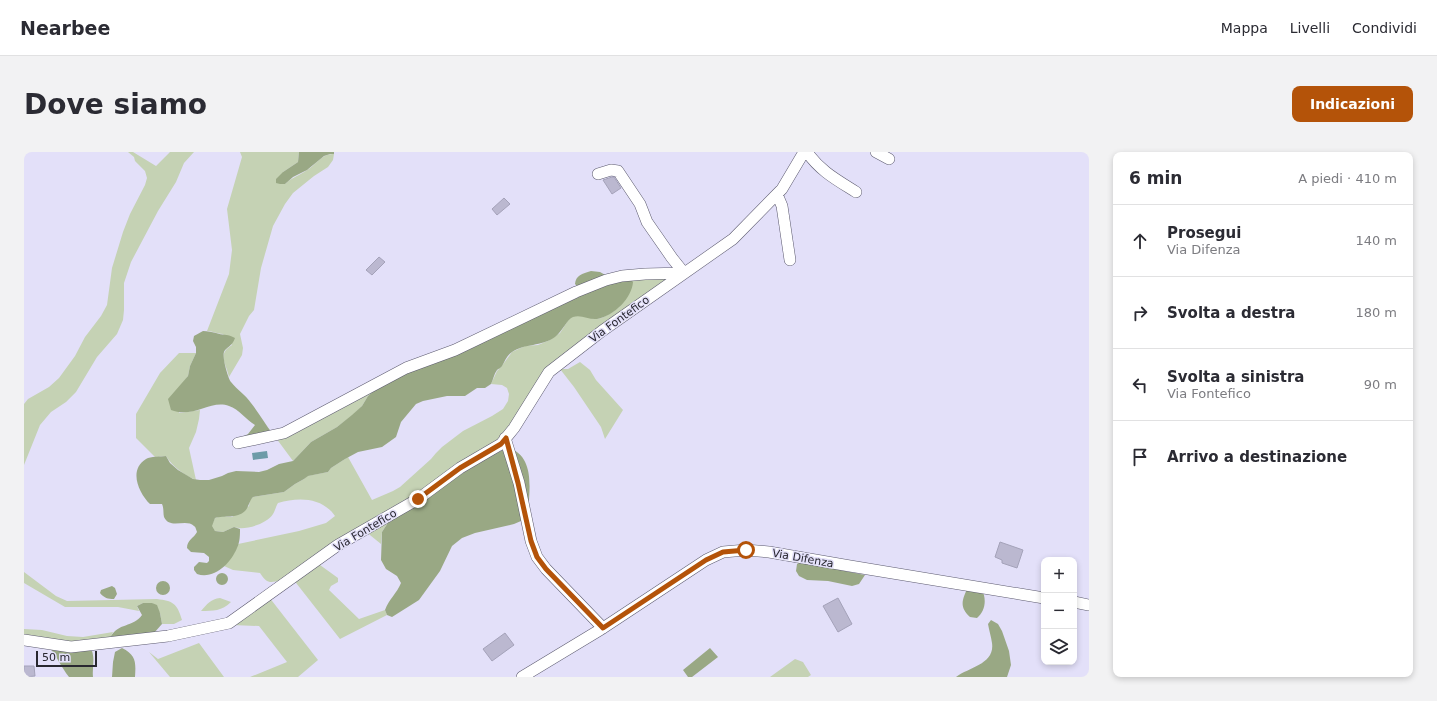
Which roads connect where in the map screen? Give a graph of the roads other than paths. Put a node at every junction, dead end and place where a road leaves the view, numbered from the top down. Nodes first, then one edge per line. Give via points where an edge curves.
1 (804, 152) edge
2 (807, 152) edge
3 (876, 152) edge
4 (889, 160) dead end
5 (598, 174) dead end
6 (856, 192) dead end
7 (777, 194) junction
8 (790, 260) dead end
9 (684, 273) junction
10 (506, 438) junction
11 (238, 442) dead end
12 (1041, 598) edge
13 (1077, 603) edge
14 (1089, 605) edge
15 (603, 628) junction
16 (24, 640) edge
17 (522, 677) edge

1 - 7 street, Via Fontefico
2 - 6 street via 825,173
3 - 4 street
5 - 9 street via 611,170 618,171 640,204 647,222
7 - 8 street via 782,206
7 - 9 street, Via Fontefico via 733,239
9 - 10 street, Via Fontefico via 549,372
9 - 11 street via 652,273 606,280 455,350 406,368 284,433
10 - 15 street via 537,557
10 - 16 street, Via Fontefico via 501,444 460,468 418,499 338,545 229,623 168,636 71,646
12 - 15 street, Via Difenza via 746,550 723,552 706,560
13 - 14 street
15 - 17 street, Via Difenza

